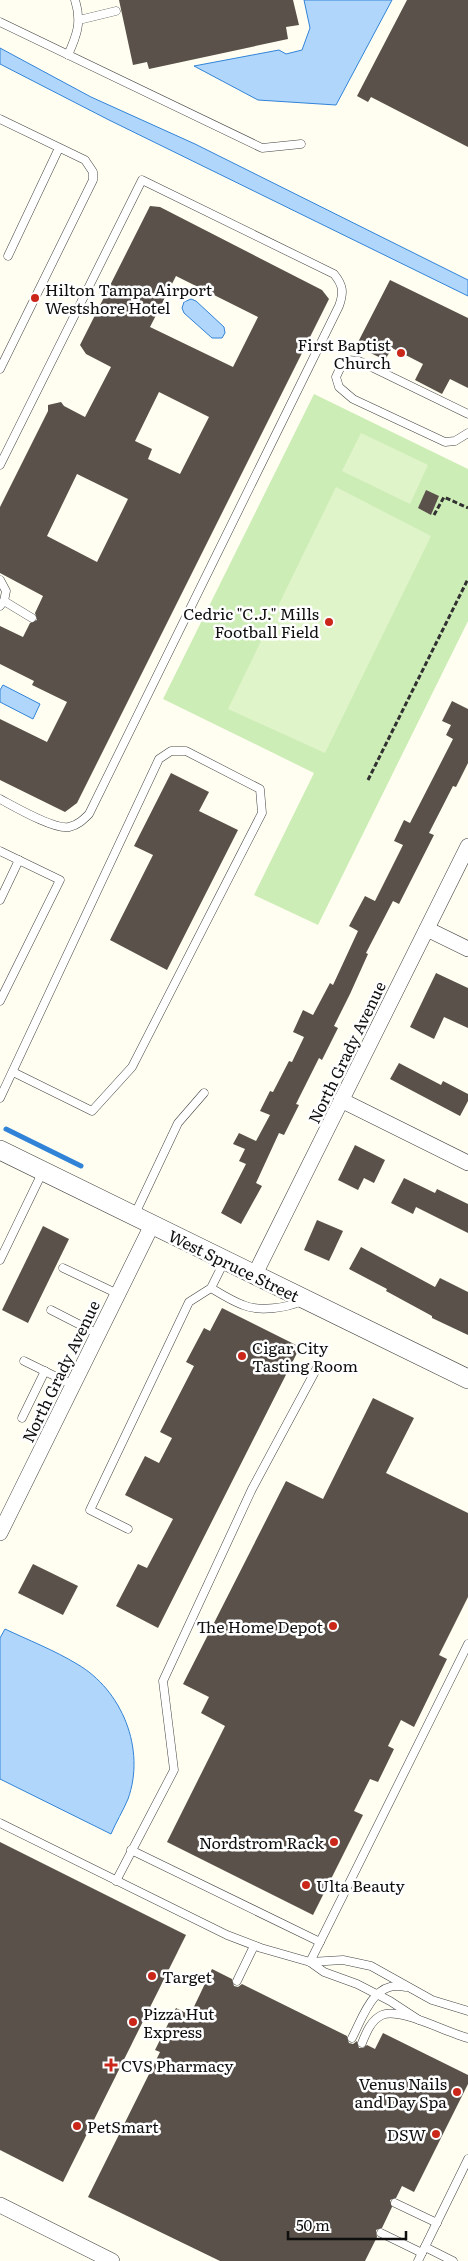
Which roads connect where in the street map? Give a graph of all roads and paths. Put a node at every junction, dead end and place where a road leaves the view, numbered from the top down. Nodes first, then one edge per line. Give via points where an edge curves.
1 (75, 0) edge
2 (116, 11) dead end
3 (79, 20) junction
4 (0, 22) edge
5 (68, 55) junction
6 (0, 119) edge
7 (301, 144) dead end
8 (58, 148) junction
9 (8, 256) dead end
10 (0, 369) edge
11 (468, 414) edge
12 (468, 434) edge
13 (0, 465) edge
14 (468, 508) edge
15 (434, 515) dead end
16 (468, 579) edge
17 (0, 580) edge
18 (2, 603) edge
19 (32, 618) dead end
20 (368, 780) dead end
21 (0, 799) edge
22 (468, 846) edge
23 (0, 851) edge
24 (19, 860) junction
25 (0, 900) edge
26 (427, 929) junction
27 (468, 949) edge
28 (0, 1001) edge
29 (14, 1072) junction
30 (204, 1093) dead end
31 (0, 1098) edge
32 (341, 1100) junction
33 (0, 1150) edge
34 (468, 1163) edge
35 (43, 1171) junction
36 (134, 1216) junction
37 (152, 1224) junction
38 (0, 1260) edge
39 (225, 1260) junction
40 (63, 1268) dead end
41 (255, 1274) junction
42 (211, 1288) junction
43 (118, 1294) junction
44 (306, 1300) junction
45 (51, 1310) dead end
46 (98, 1334) junction
47 (24, 1361) dead end
48 (318, 1366) dead end
49 (44, 1371) junction
50 (468, 1379) edge
51 (73, 1385) junction
52 (22, 1418) dead end
53 (128, 1529) dead end
54 (0, 1533) edge
55 (468, 1644) edge
56 (0, 1823) edge
57 (132, 1850) junction
58 (116, 1881) junction
59 (320, 1942) junction
60 (254, 1946) junction
61 (310, 1962) junction
62 (237, 1981) dead end
63 (409, 1988) junction
64 (376, 1994) junction
65 (468, 2011) edge
66 (419, 2020) junction
67 (352, 2038) dead end
68 (468, 2038) edge
69 (362, 2043) dead end
70 (468, 2159) edge
71 (395, 2203) dead end
72 (0, 2205) edge
73 (437, 2223) junction
74 (381, 2232) dead end
75 (423, 2250) junction
76 (112, 2261) edge
77 (418, 2261) edge
78 (453, 2261) edge

1 - 3 lane
2 - 3 lane
3 - 5 lane via 78,33
4 - 5 lane
5 - 7 lane via 262,148
6 - 8 lane
8 - 9 lane
8 - 10 lane via 85,160 93,172 93,180
11 - 12 lane via 359,362 348,360 342,364 336,378 339,387 353,399 445,442
13 - 21 lane via 142,180 334,274 342,283 340,306 89,814 68,828 52,824
14 - 15 path via 444,496
16 - 20 path
17 - 18 lane via 6,591
18 - 19 lane
22 - 26 street, North Grady Avenue
23 - 24 lane
24 - 25 lane
24 - 28 lane via 60,880
26 - 27 street
26 - 32 street, North Grady Avenue
29 - 29 lane via 159,759 171,750 186,751 260,789 262,813 132,1067 92,1111
29 - 31 lane
30 - 36 lane via 178,1123
32 - 34 street
32 - 41 street, North Grady Avenue
33 - 35 street, West Spruce Street
35 - 36 street, West Spruce Street
35 - 38 lane
36 - 37 street, West Spruce Street
37 - 39 street, West Spruce Street
37 - 43 street, North Grady Avenue
39 - 41 street, West Spruce Street
39 - 42 lane
40 - 43 lane
41 - 44 street, West Spruce Street
42 - 44 lane via 244,1306 256,1308 293,1305
42 - 53 lane via 188,1302 90,1510
43 - 46 street, North Grady Avenue
44 - 50 street, West Spruce Street
45 - 46 lane
46 - 51 street, North Grady Avenue
47 - 49 lane
48 - 57 lane via 252,1489 163,1681 174,1770
49 - 51 lane
49 - 52 lane
51 - 54 street, North Grady Avenue
55 - 59 lane
56 - 58 lane
57 - 58 lane
57 - 59 lane
58 - 60 lane
59 - 61 lane
60 - 61 lane
60 - 62 lane
61 - 63 lane via 343,1960 371,1966
61 - 64 lane via 324,1972
63 - 64 lane via 392,1986
63 - 65 lane via 432,2000
64 - 66 lane
64 - 67 lane
66 - 68 lane
66 - 69 lane via 395,2014 382,2015 370,2027
70 - 73 lane
71 - 73 lane
72 - 76 street
73 - 75 lane
74 - 75 lane
75 - 77 lane
75 - 78 lane

